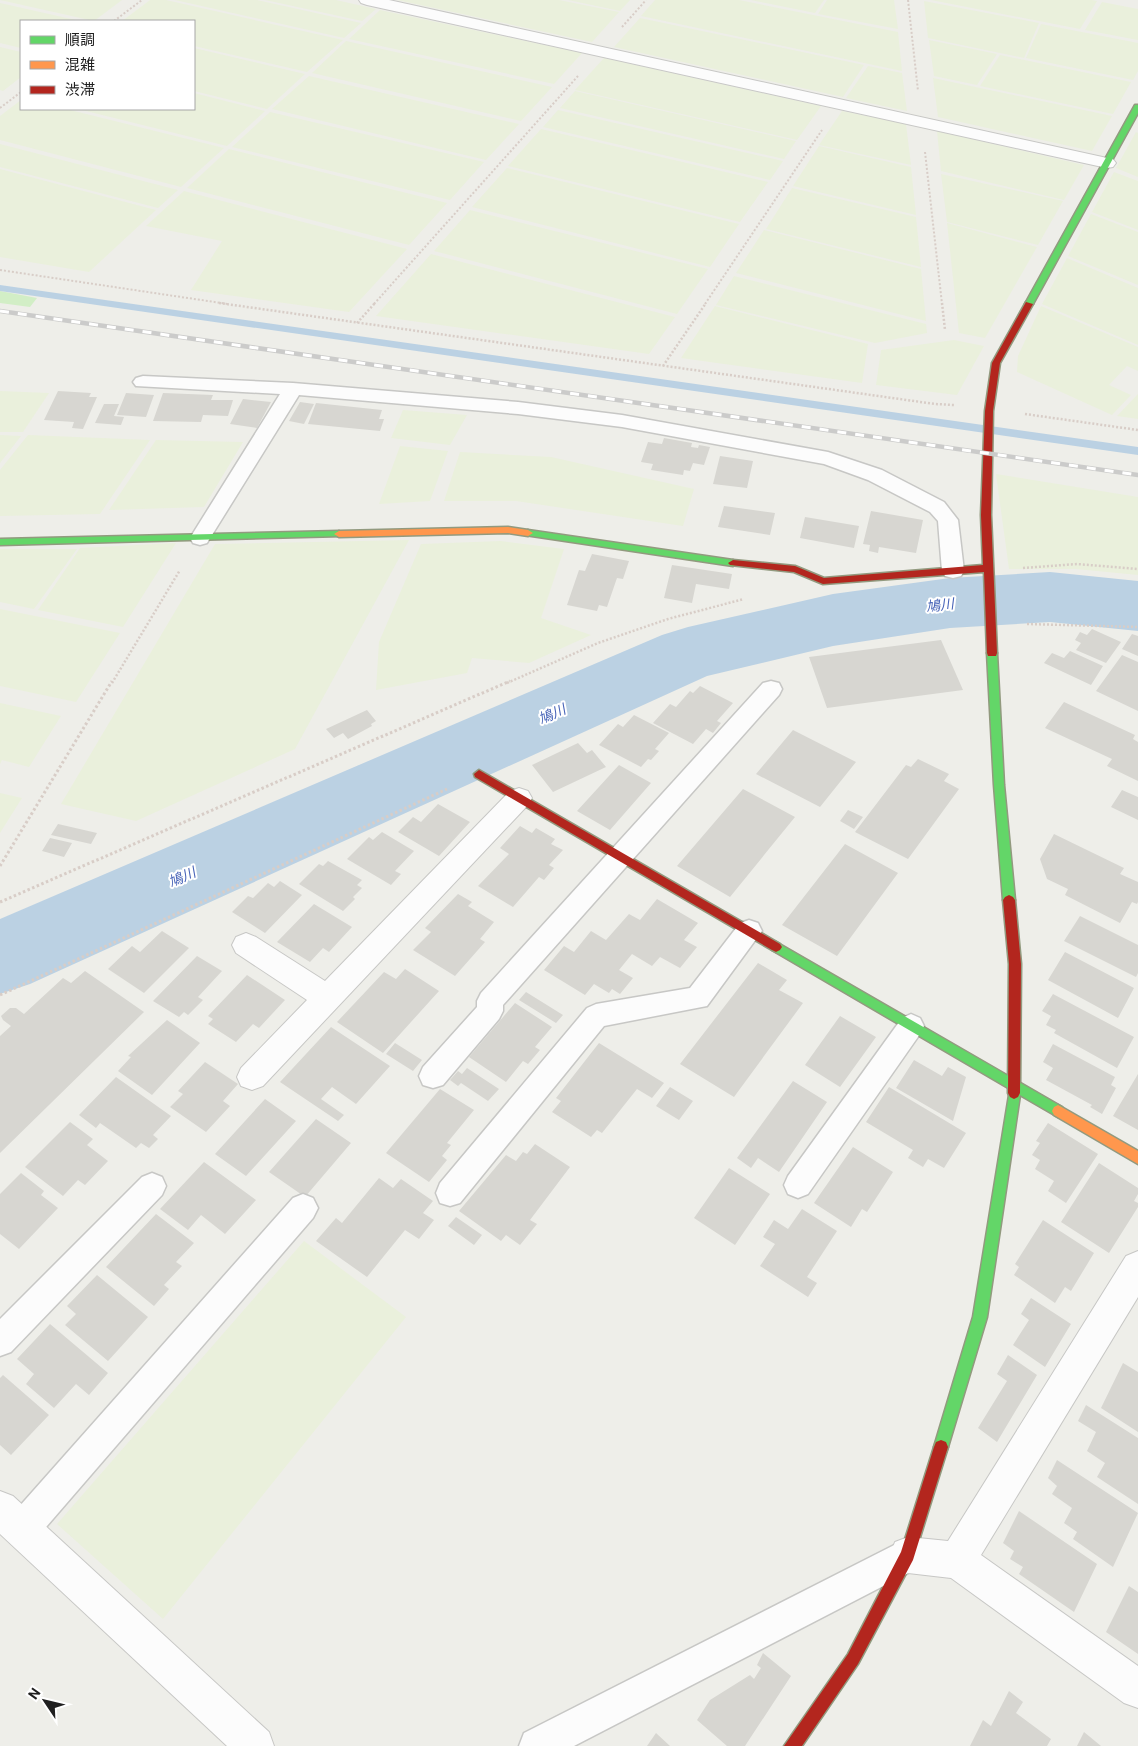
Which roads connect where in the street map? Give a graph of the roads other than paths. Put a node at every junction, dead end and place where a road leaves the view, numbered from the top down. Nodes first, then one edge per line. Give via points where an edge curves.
1 (367, 0) edge
2 (1138, 106) edge
3 (1107, 163) junction
4 (143, 382) dead end
5 (293, 389) junction
6 (200, 538) junction
7 (0, 542) edge
8 (953, 571) junction
9 (987, 571) junction
10 (771, 689) dead end
11 (479, 774) road end
12 (519, 798) junction
13 (620, 857) junction
14 (749, 931) junction
15 (246, 945) dead end
16 (327, 998) junction
17 (911, 1026) junction
18 (433, 1076) dead end
19 (252, 1077) dead end
20 (1015, 1086) junction
21 (1138, 1158) edge
22 (798, 1185) dead end
23 (152, 1186) dead end
24 (450, 1193) dead end
25 (303, 1208) dead end
26 (1138, 1266) edge
27 (0, 1341) edge
28 (11, 1519) edge
29 (908, 1555) junction
30 (957, 1560) junction
31 (1138, 1689) edge
32 (255, 1746) edge
33 (537, 1746) edge
34 (792, 1746) edge

1 - 3 street
2 - 3 street
3 - 9 street via 996,363 989,410
4 - 5 lane
5 - 6 lane
5 - 8 lane via 537,410 622,421 828,458 875,475 938,507 948,520
6 - 7 street
6 - 8 street via 508,530 795,569 824,581
8 - 9 street
9 - 20 street via 999,785 1014,964
10 - 13 lane
11 - 12 street
12 - 13 street
12 - 16 street
13 - 14 street
13 - 18 lane via 490,1001 490,1011
14 - 17 street
14 - 24 lane via 698,998 596,1016
15 - 16 street
16 - 19 street
17 - 20 street
17 - 22 lane
20 - 21 street
20 - 29 street via 980,1317
23 - 27 lane
25 - 28 lane
26 - 30 street
28 - 32 street
29 - 30 street
29 - 33 lane
29 - 34 street via 853,1658
30 - 31 street

